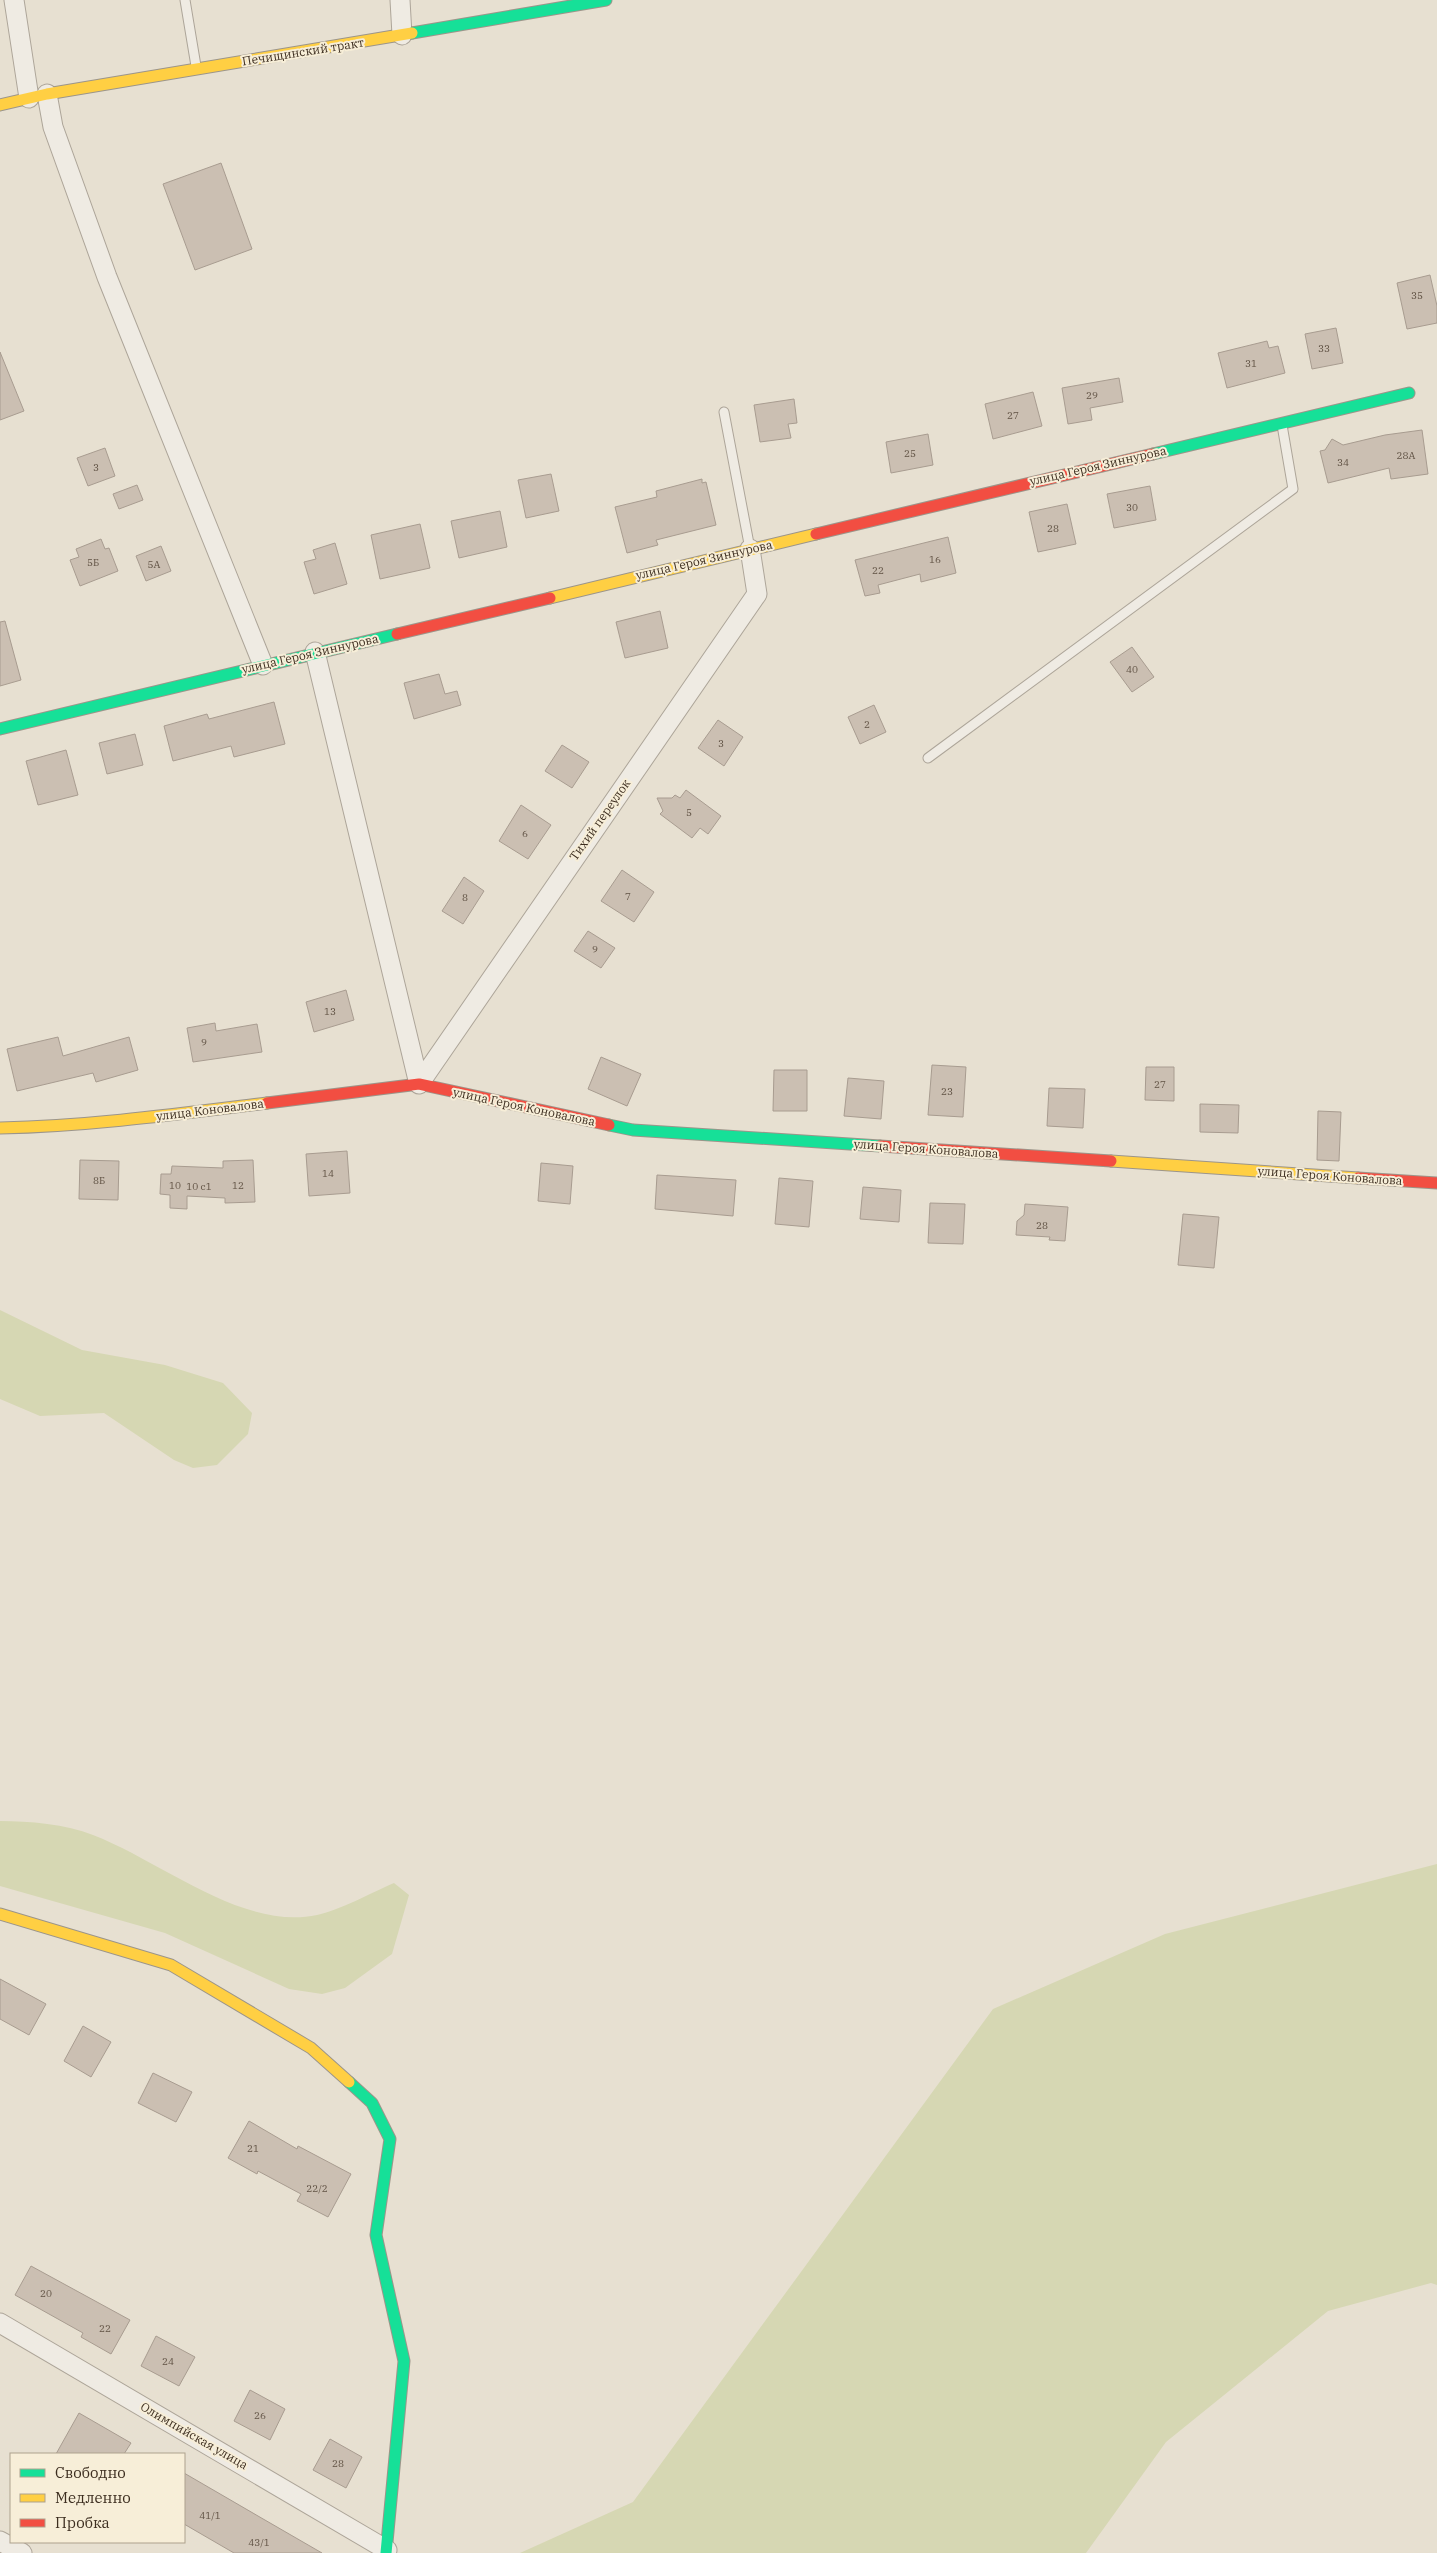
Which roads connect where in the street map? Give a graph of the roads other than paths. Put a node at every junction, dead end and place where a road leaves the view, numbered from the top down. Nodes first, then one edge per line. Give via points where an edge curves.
1 (14, 0) edge
2 (185, 0) edge
3 (400, 0) edge
4 (606, 0) edge
5 (402, 35) junction
6 (196, 69) junction
7 (38, 96) junction
8 (0, 105) edge
9 (1409, 392) dead end
10 (724, 412) dead end
11 (1282, 423) junction
12 (750, 549) junction
13 (315, 652) junction
14 (263, 665) junction
15 (0, 729) edge
16 (928, 758) dead end
17 (419, 1084) junction
18 (0, 1128) edge
19 (1437, 1183) edge
20 (0, 1914) edge
21 (0, 2323) edge
22 (0, 2541) edge
23 (387, 2551) edge
24 (22, 2553) edge

1 - 7 street
2 - 6 lane
3 - 5 street
4 - 5 street, Печищинский тракт
5 - 6 street, Печищинский тракт
6 - 7 street, Печищинский тракт
7 - 8 street, Печищинский тракт
7 - 14 street via 53,127 107,277
9 - 11 street, улица Героя Зиннурова
10 - 12 lane
11 - 12 street, улица Героя Зиннурова
11 - 16 lane via 1293,489
12 - 13 street, улица Героя Зиннурова
12 - 17 street, Тихий переулок via 757,594
13 - 14 street, улица Героя Зиннурова
13 - 17 street
14 - 15 street, улица Героя Зиннурова
17 - 18 street, улица Коновалова via 129,1120
17 - 19 street, улица Героя Коновалова via 632,1130
20 - 23 street via 171,1965 311,2048 372,2103 390,2140 376,2235 404,2362
21 - 23 street, Олимпийская улица
22 - 24 street

